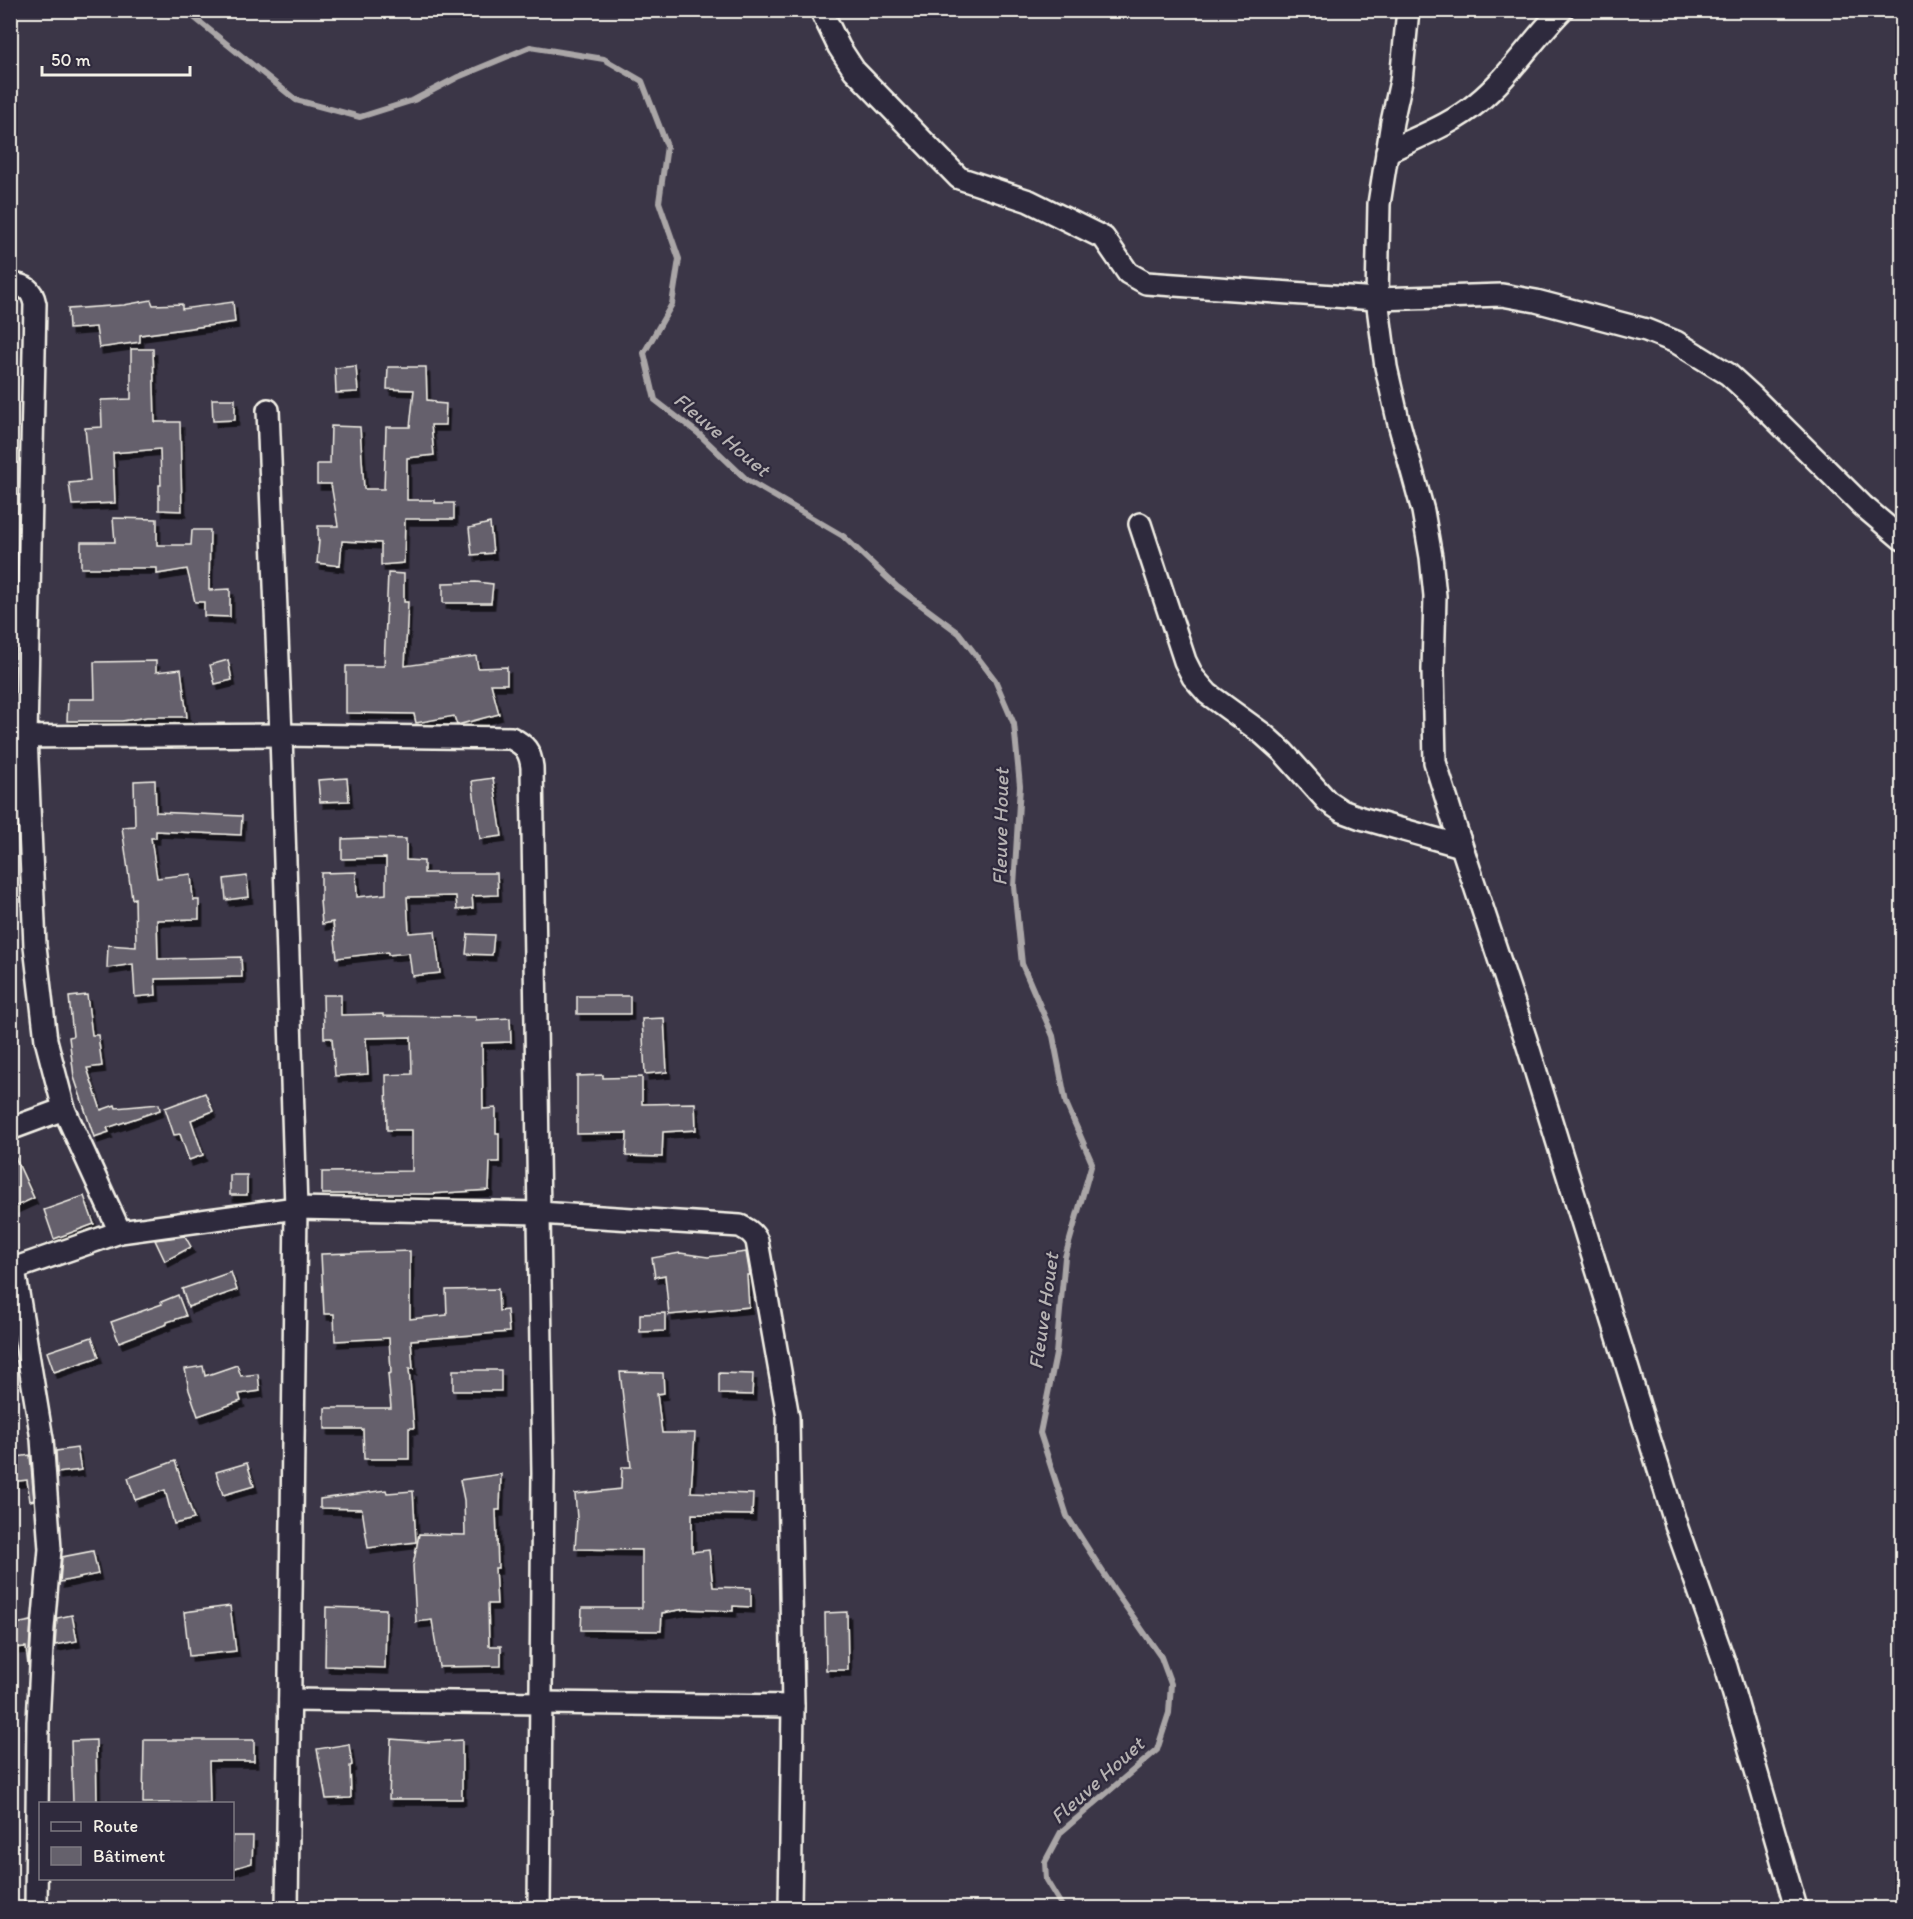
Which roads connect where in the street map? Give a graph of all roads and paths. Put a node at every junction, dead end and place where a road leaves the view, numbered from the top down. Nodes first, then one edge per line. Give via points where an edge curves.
1 (821, 10) edge
2 (1408, 10) edge
3 (1562, 10) edge
4 (1387, 152) junction
5 (10, 284) edge
6 (1377, 299) junction
7 (268, 410) dead end
8 (1140, 524) dead end
9 (1902, 539) edge
10 (281, 735) junction
11 (18, 737) edge
12 (1461, 846) junction
13 (64, 1109) junction
14 (10, 1129) edge
15 (296, 1208) junction
16 (539, 1213) junction
17 (120, 1232) junction
18 (12, 1269) edge
19 (290, 1700) junction
20 (541, 1702) junction
21 (793, 1706) junction
22 (36, 1908) edge
23 (287, 1908) edge
24 (539, 1908) edge
25 (790, 1908) edge
26 (1796, 1908) edge

1 - 6 street via 854,70 959,178 1029,201 1104,238 1128,273 1146,283
2 - 4 street via 1401,81
3 - 4 street via 1510,72 1476,104
4 - 6 street via 1379,204
5 - 11 street via 29,289 35,304
6 - 9 street via 1502,295 1635,327 1676,342 1728,374 1750,393 1863,506
6 - 12 street via 1386,366 1431,557 1435,596 1435,762
7 - 10 street
8 - 12 street via 1185,661 1208,694 1263,734 1327,801 1342,811
10 - 11 street
10 - 15 street
10 - 16 street via 511,738 523,744 530,754
11 - 13 street via 34,946 46,1040
12 - 26 street via 1526,1040 1677,1528 1726,1667
13 - 14 street
13 - 17 street
15 - 16 street
15 - 17 street
15 - 19 street
16 - 20 street
16 - 21 street via 740,1226 758,1241 788,1417
17 - 18 street
18 - 22 street via 42,1439 50,1549 38,1722
19 - 20 street
19 - 23 street
20 - 21 street
20 - 24 street
21 - 25 street

